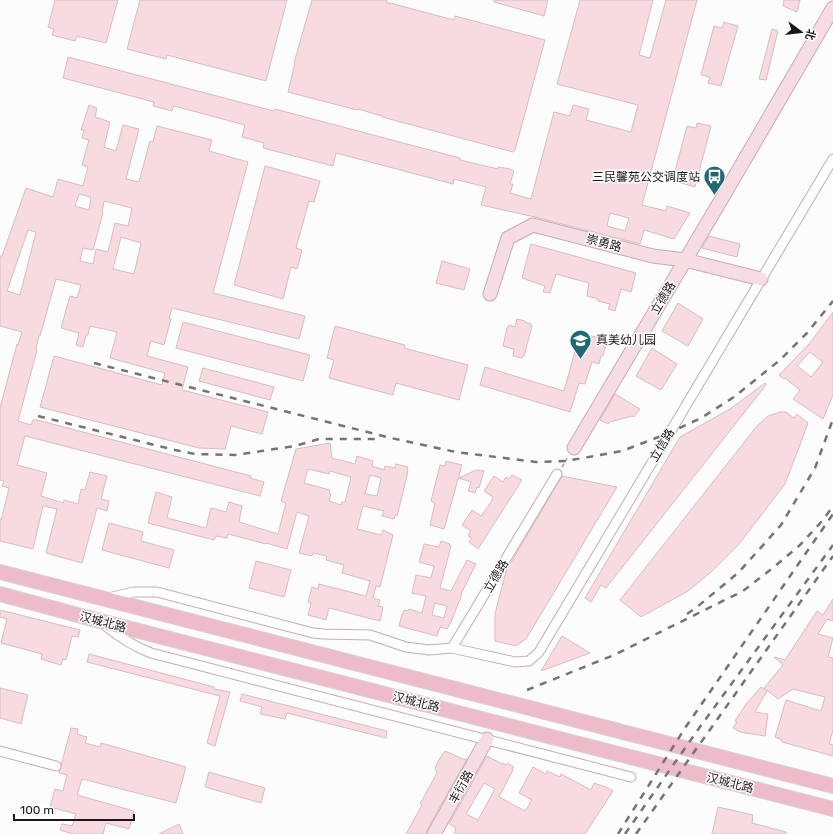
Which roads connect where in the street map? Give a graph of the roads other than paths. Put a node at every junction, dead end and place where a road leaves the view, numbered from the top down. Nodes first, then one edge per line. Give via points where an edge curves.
1 (833, 8) edge
2 (833, 159) edge
3 (685, 260) junction
4 (761, 279) junction
5 (490, 294) dead end
6 (574, 448) road end
7 (557, 474) road end
8 (0, 572) edge
9 (0, 594) edge
10 (103, 599) junction
11 (100, 621) junction
12 (452, 648) junction
13 (487, 739) junction
14 (0, 751) edge
15 (56, 766) dead end
16 (631, 777) dead end
17 (833, 786) edge
18 (833, 809) edge
19 (434, 834) edge

1 - 3 street, 立德路
2 - 4 street, 立信路
3 - 4 street, 崇勇路
3 - 5 street, 崇勇路 via 653,256 533,225 508,238
3 - 6 street, 立德路
4 - 12 street, 立信路 via 539,652 529,661 514,662
7 - 12 street, 立德路
8 - 10 main road, 汉城北路
9 - 11 main road, 汉城北路
10 - 12 street, 立信路 via 134,592 157,592 313,633 370,635 396,645 417,649
10 - 17 main road, 汉城北路
11 - 13 street via 122,640 151,653
11 - 18 main road, 汉城北路
13 - 16 street
13 - 19 street, 丰衍路
14 - 15 street

